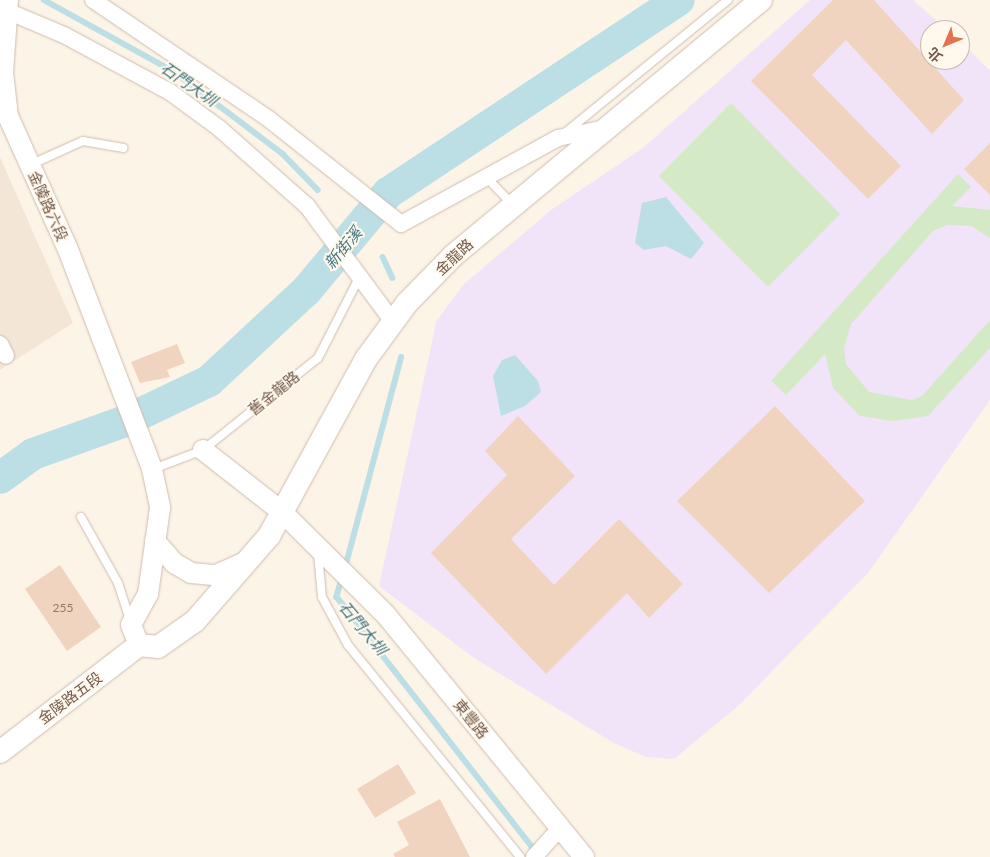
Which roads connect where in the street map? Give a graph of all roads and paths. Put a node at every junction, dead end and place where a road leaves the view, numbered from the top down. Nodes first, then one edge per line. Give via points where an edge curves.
1 (93, 0) edge
2 (728, 0) edge
3 (761, 0) edge
4 (6, 6) edge
5 (4, 122) edge
6 (604, 128) junction
7 (558, 138) junction
8 (123, 148) dead end
9 (30, 165) junction
10 (484, 175) junction
11 (514, 206) junction
12 (355, 274) junction
13 (393, 322) junction
14 (203, 450) junction
15 (152, 469) junction
16 (282, 512) junction
17 (81, 517) dead end
18 (155, 541) junction
19 (323, 556) junction
20 (250, 559) junction
21 (135, 635) junction
22 (0, 752) edge
23 (560, 828) junction
24 (539, 852) edge
25 (520, 857) edge
26 (584, 857) edge

1 - 10 street via 270,120 401,224
2 - 7 lane via 631,83
3 - 6 main road, 金龍路
4 - 5 street, 金陵路六段
4 - 12 street via 183,101 265,166 307,206
5 - 9 street, 金陵路六段
6 - 7 street
6 - 11 main road, 金龍路
7 - 10 street
8 - 9 lane via 83,141
9 - 15 street, 金陵路六段
10 - 11 lane
11 - 13 main road, 金龍路 via 454,255
12 - 13 street
12 - 14 lane, 舊金龍路 via 318,358
13 - 16 main road, 金龍路 via 366,359
14 - 15 lane, 舊金龍路
14 - 16 street
15 - 18 street via 160,508
16 - 19 street
16 - 20 main road, 金龍路
17 - 21 lane via 118,583
18 - 20 street via 174,563 192,573 216,575
18 - 21 street via 148,594
19 - 23 street, 東豐路 via 386,615
19 - 25 lane via 322,597 348,645
20 - 21 main road, 金龍路 via 195,621 158,648
21 - 22 main road, 金陵路五段
23 - 24 street
23 - 26 street, 東豐路

